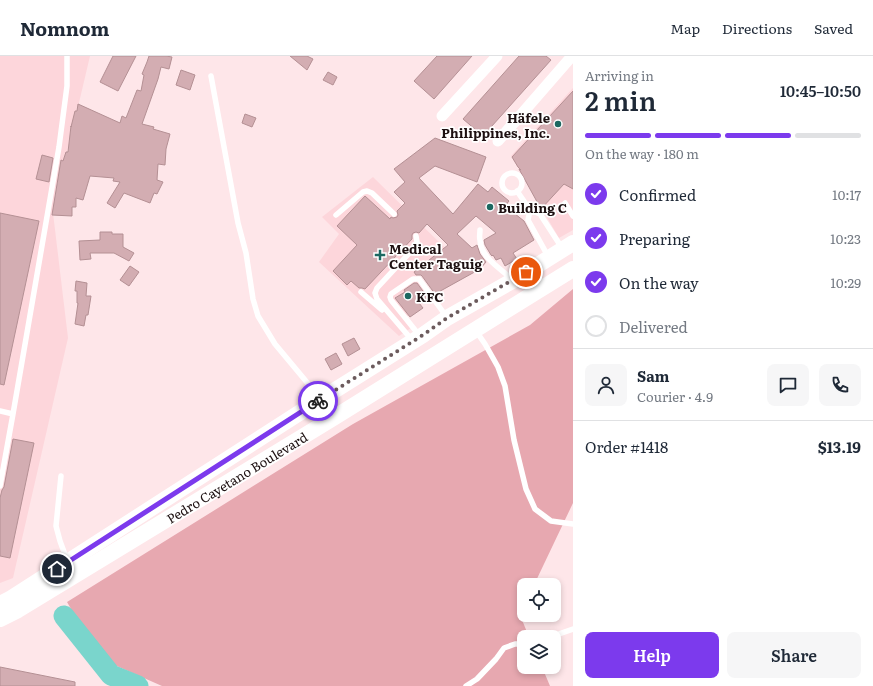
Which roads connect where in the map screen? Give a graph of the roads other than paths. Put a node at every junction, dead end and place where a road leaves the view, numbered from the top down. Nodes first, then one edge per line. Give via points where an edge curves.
1 (67, 56) edge
2 (496, 56) edge
3 (567, 58) edge
4 (211, 76) dead end
5 (442, 116) dead end
6 (498, 141) dead end
7 (517, 191) dead end
8 (565, 203) dead end
9 (530, 210) junction
10 (394, 214) dead end
11 (336, 215) dead end
12 (573, 216) edge
13 (480, 230) dead end
14 (416, 236) dead end
15 (568, 246) edge
16 (549, 258) junction
17 (573, 269) edge
18 (514, 280) junction
19 (361, 292) dead end
20 (447, 318) junction
21 (397, 322) junction
22 (475, 330) junction
23 (416, 339) junction
24 (426, 361) junction
25 (321, 399) junction
26 (0, 411) edge
27 (13, 414) junction
28 (61, 476) dead end
29 (0, 486) edge
30 (573, 524) edge
31 (68, 562) junction
32 (0, 604) edge
33 (0, 619) edge
34 (573, 629) edge
35 (561, 633) edge
36 (517, 644) edge
37 (466, 686) edge

1 - 27 lane via 67,86 59,147
2 - 5 street
3 - 6 street
4 - 25 lane via 258,316 275,344
7 - 9 lane
8 - 12 lane
9 - 15 lane via 540,214
9 - 16 lane via 528,220
10 - 11 lane via 367,191
13 - 18 lane via 482,250
14 - 21 lane via 414,248 375,293 377,299
15 - 16 main road, Pedro Cayetano Boulevard
16 - 18 main road, Pedro Cayetano Boulevard
17 - 22 main road, Pedro Cayetano Boulevard
18 - 20 main road, Pedro Cayetano Boulevard
19 - 21 lane
20 - 23 main road, Pedro Cayetano Boulevard
20 - 23 lane via 419,279 413,279 390,297
21 - 23 lane
22 - 24 main road, Pedro Cayetano Boulevard
22 - 30 lane via 498,367 505,386 514,440 526,489 535,509 551,521
23 - 24 main road
23 - 25 main road, Pedro Cayetano Boulevard
24 - 33 main road, Pedro Cayetano Boulevard
25 - 31 main road, Pedro Cayetano Boulevard
26 - 27 lane
27 - 29 lane
28 - 31 lane via 56,526
31 - 32 main road, Pedro Cayetano Boulevard
34 - 35 lane
36 - 37 lane via 504,648 477,679

